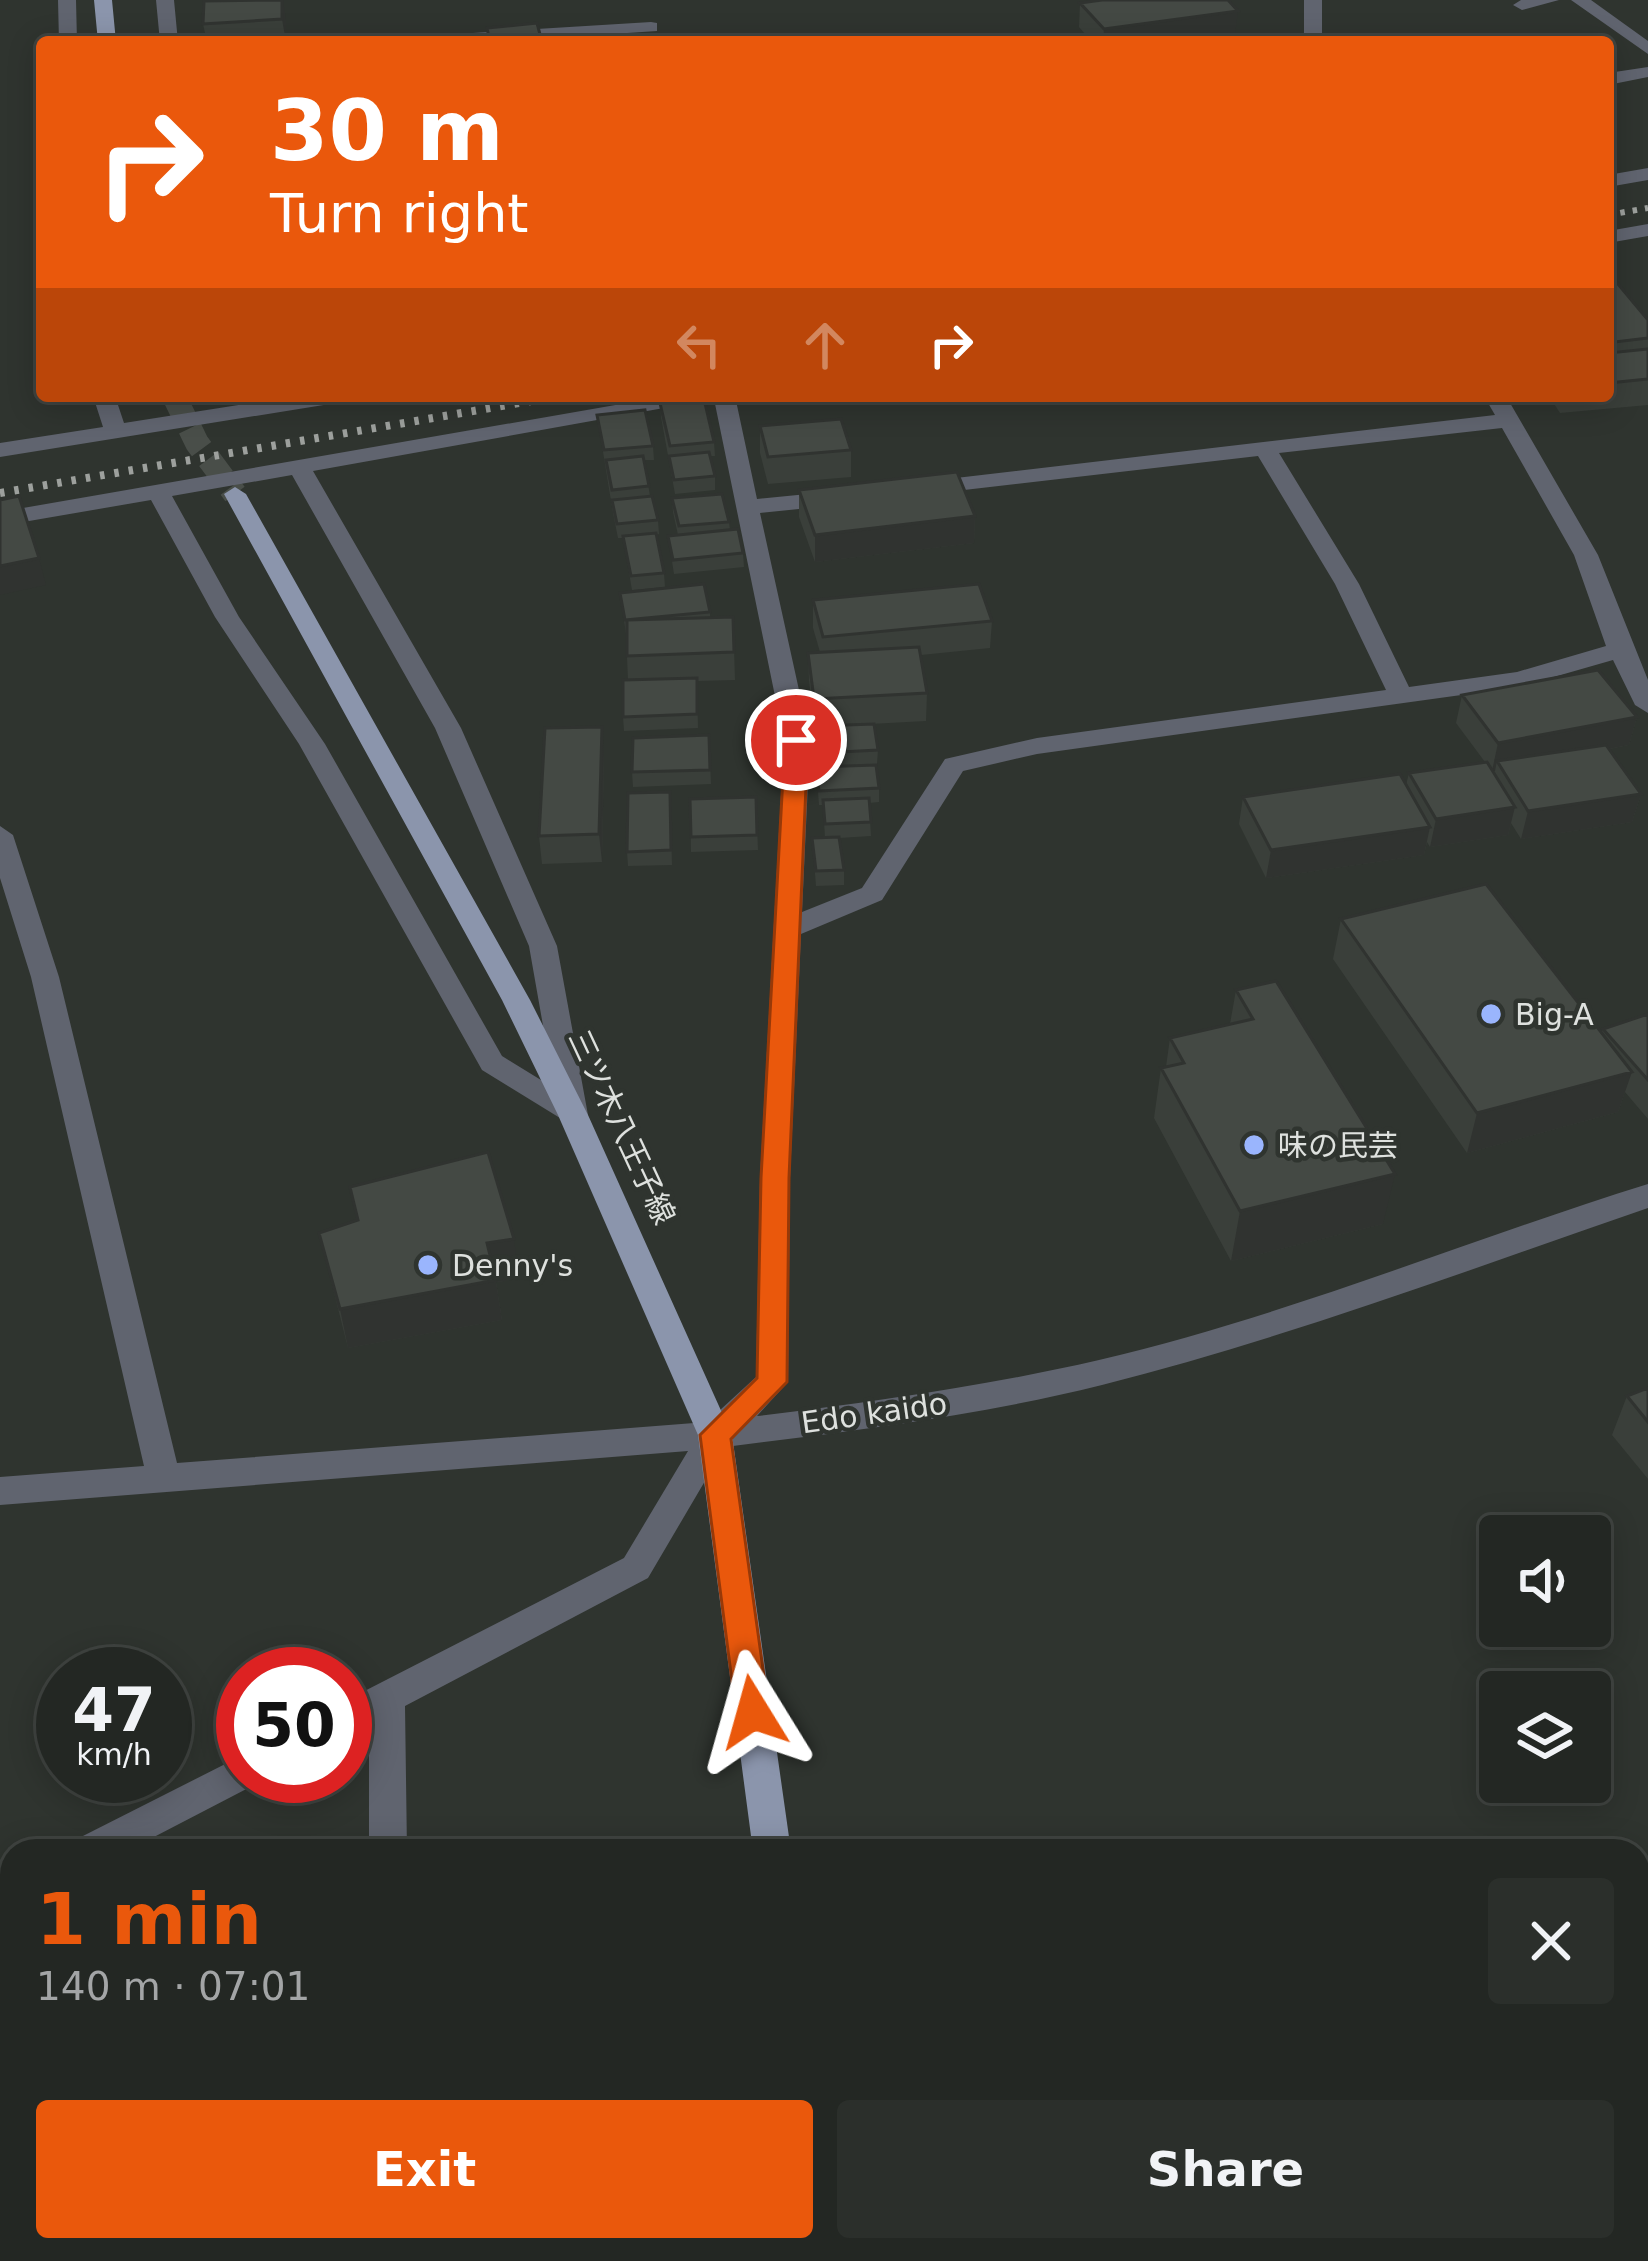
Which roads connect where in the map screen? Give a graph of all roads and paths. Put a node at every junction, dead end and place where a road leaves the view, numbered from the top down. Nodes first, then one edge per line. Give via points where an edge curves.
1 (67, 0) edge
2 (103, 0) edge
3 (165, 0) edge
4 (1313, 0) edge
5 (1550, 0) edge
6 (1580, 0) edge
7 (1522, 5) dead end
8 (651, 27) edge
9 (68, 36) edge
10 (106, 36) edge
11 (169, 36) edge
12 (505, 36) edge
13 (1313, 36) edge
14 (1648, 49) edge
15 (1648, 72) edge
16 (1614, 78) edge
17 (1648, 174) edge
18 (1614, 180) edge
19 (1648, 230) edge
20 (1614, 236) edge
21 (106, 402) edge
22 (262, 402) edge
23 (672, 402) edge
24 (725, 402) edge
25 (1499, 402) edge
26 (1512, 420) junction
27 (115, 431) junction
28 (1266, 450) junction
29 (0, 451) edge
30 (301, 468) junction
31 (158, 492) junction
32 (235, 494) tunnel mouth
33 (748, 507) junction
34 (0, 519) edge
35 (1620, 650) junction
36 (1400, 693) junction
37 (1648, 705) edge
38 (0, 835) edge
39 (790, 928) junction
40 (573, 1114) junction
41 (1648, 1196) edge
42 (715, 1435) junction
43 (163, 1477) junction
44 (0, 1491) edge
45 (387, 1697) junction
46 (372, 1705) edge
47 (216, 1786) edge
48 (112, 1839) edge
49 (388, 1839) edge
50 (770, 1839) edge

1 - 9 street
2 - 10 main road
3 - 11 street
4 - 13 street
5 - 7 street
6 - 14 street
8 - 12 street
15 - 16 street
17 - 18 street
19 - 20 street
21 - 27 street
22 - 27 street
23 - 30 street
24 - 33 street
25 - 26 street
26 - 28 street
26 - 35 street via 1586,555
27 - 29 street
28 - 33 street
28 - 36 street via 1347,584
30 - 31 street
30 - 40 street via 448,728 543,946
31 - 34 street
31 - 40 street via 493,1063
32 - 40 main road, 三ツ木八王子線
33 - 39 street via 796,740
35 - 36 street via 1519,679
35 - 37 street
36 - 39 street via 954,765 872,894
38 - 43 street via 45,977
39 - 42 street via 772,1382
40 - 42 main road, 三ツ木八王子線
41 - 42 street, Edo kaido via 1312,1311 1102,1372 916,1410
42 - 43 street, Edo kaido
42 - 45 street via 636,1568
42 - 50 main road, 三ツ木八王子線
43 - 44 street, Edo kaido
45 - 46 street
45 - 49 street
47 - 48 street

